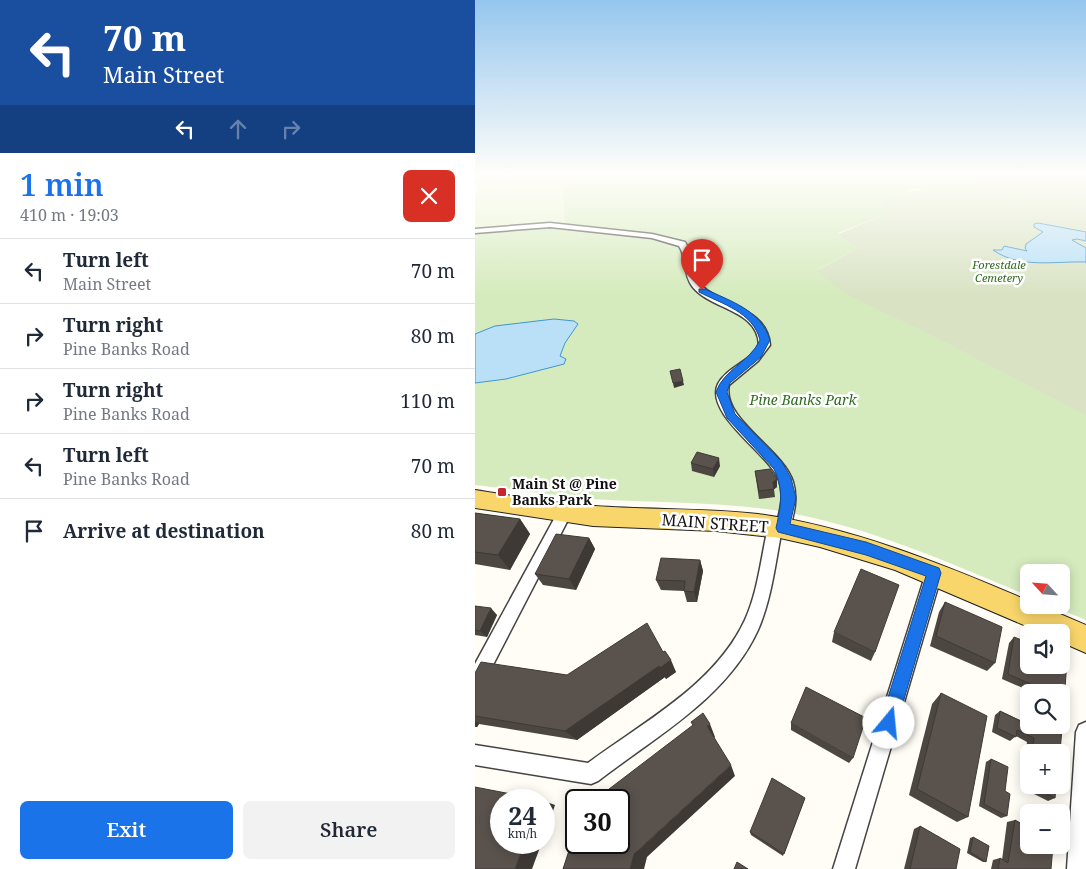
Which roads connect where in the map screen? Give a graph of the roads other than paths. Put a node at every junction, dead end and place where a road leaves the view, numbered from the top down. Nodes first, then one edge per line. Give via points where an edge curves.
1 (475, 230) edge
2 (475, 499) edge
3 (565, 512) junction
4 (779, 527) junction
5 (934, 573) junction
6 (1086, 639) edge
7 (475, 682) edge
8 (1086, 732) edge
9 (475, 755) edge
10 (844, 869) edge
11 (1077, 869) edge

1 - 4 street via 527,225 565,226 678,241 690,257 692,276 697,286 710,296 745,312 763,335 764,345 758,355 725,382 721,392 731,416 778,466 785,478 789,498
2 - 3 main road, MAIN STREET
3 - 4 main road, MAIN STREET via 633,519 729,520
3 - 7 street
4 - 5 main road, MAIN STREET via 866,548
4 - 9 street via 750,628 726,667 693,697 591,774
5 - 6 main road, MAIN STREET
5 - 10 street
8 - 11 street

